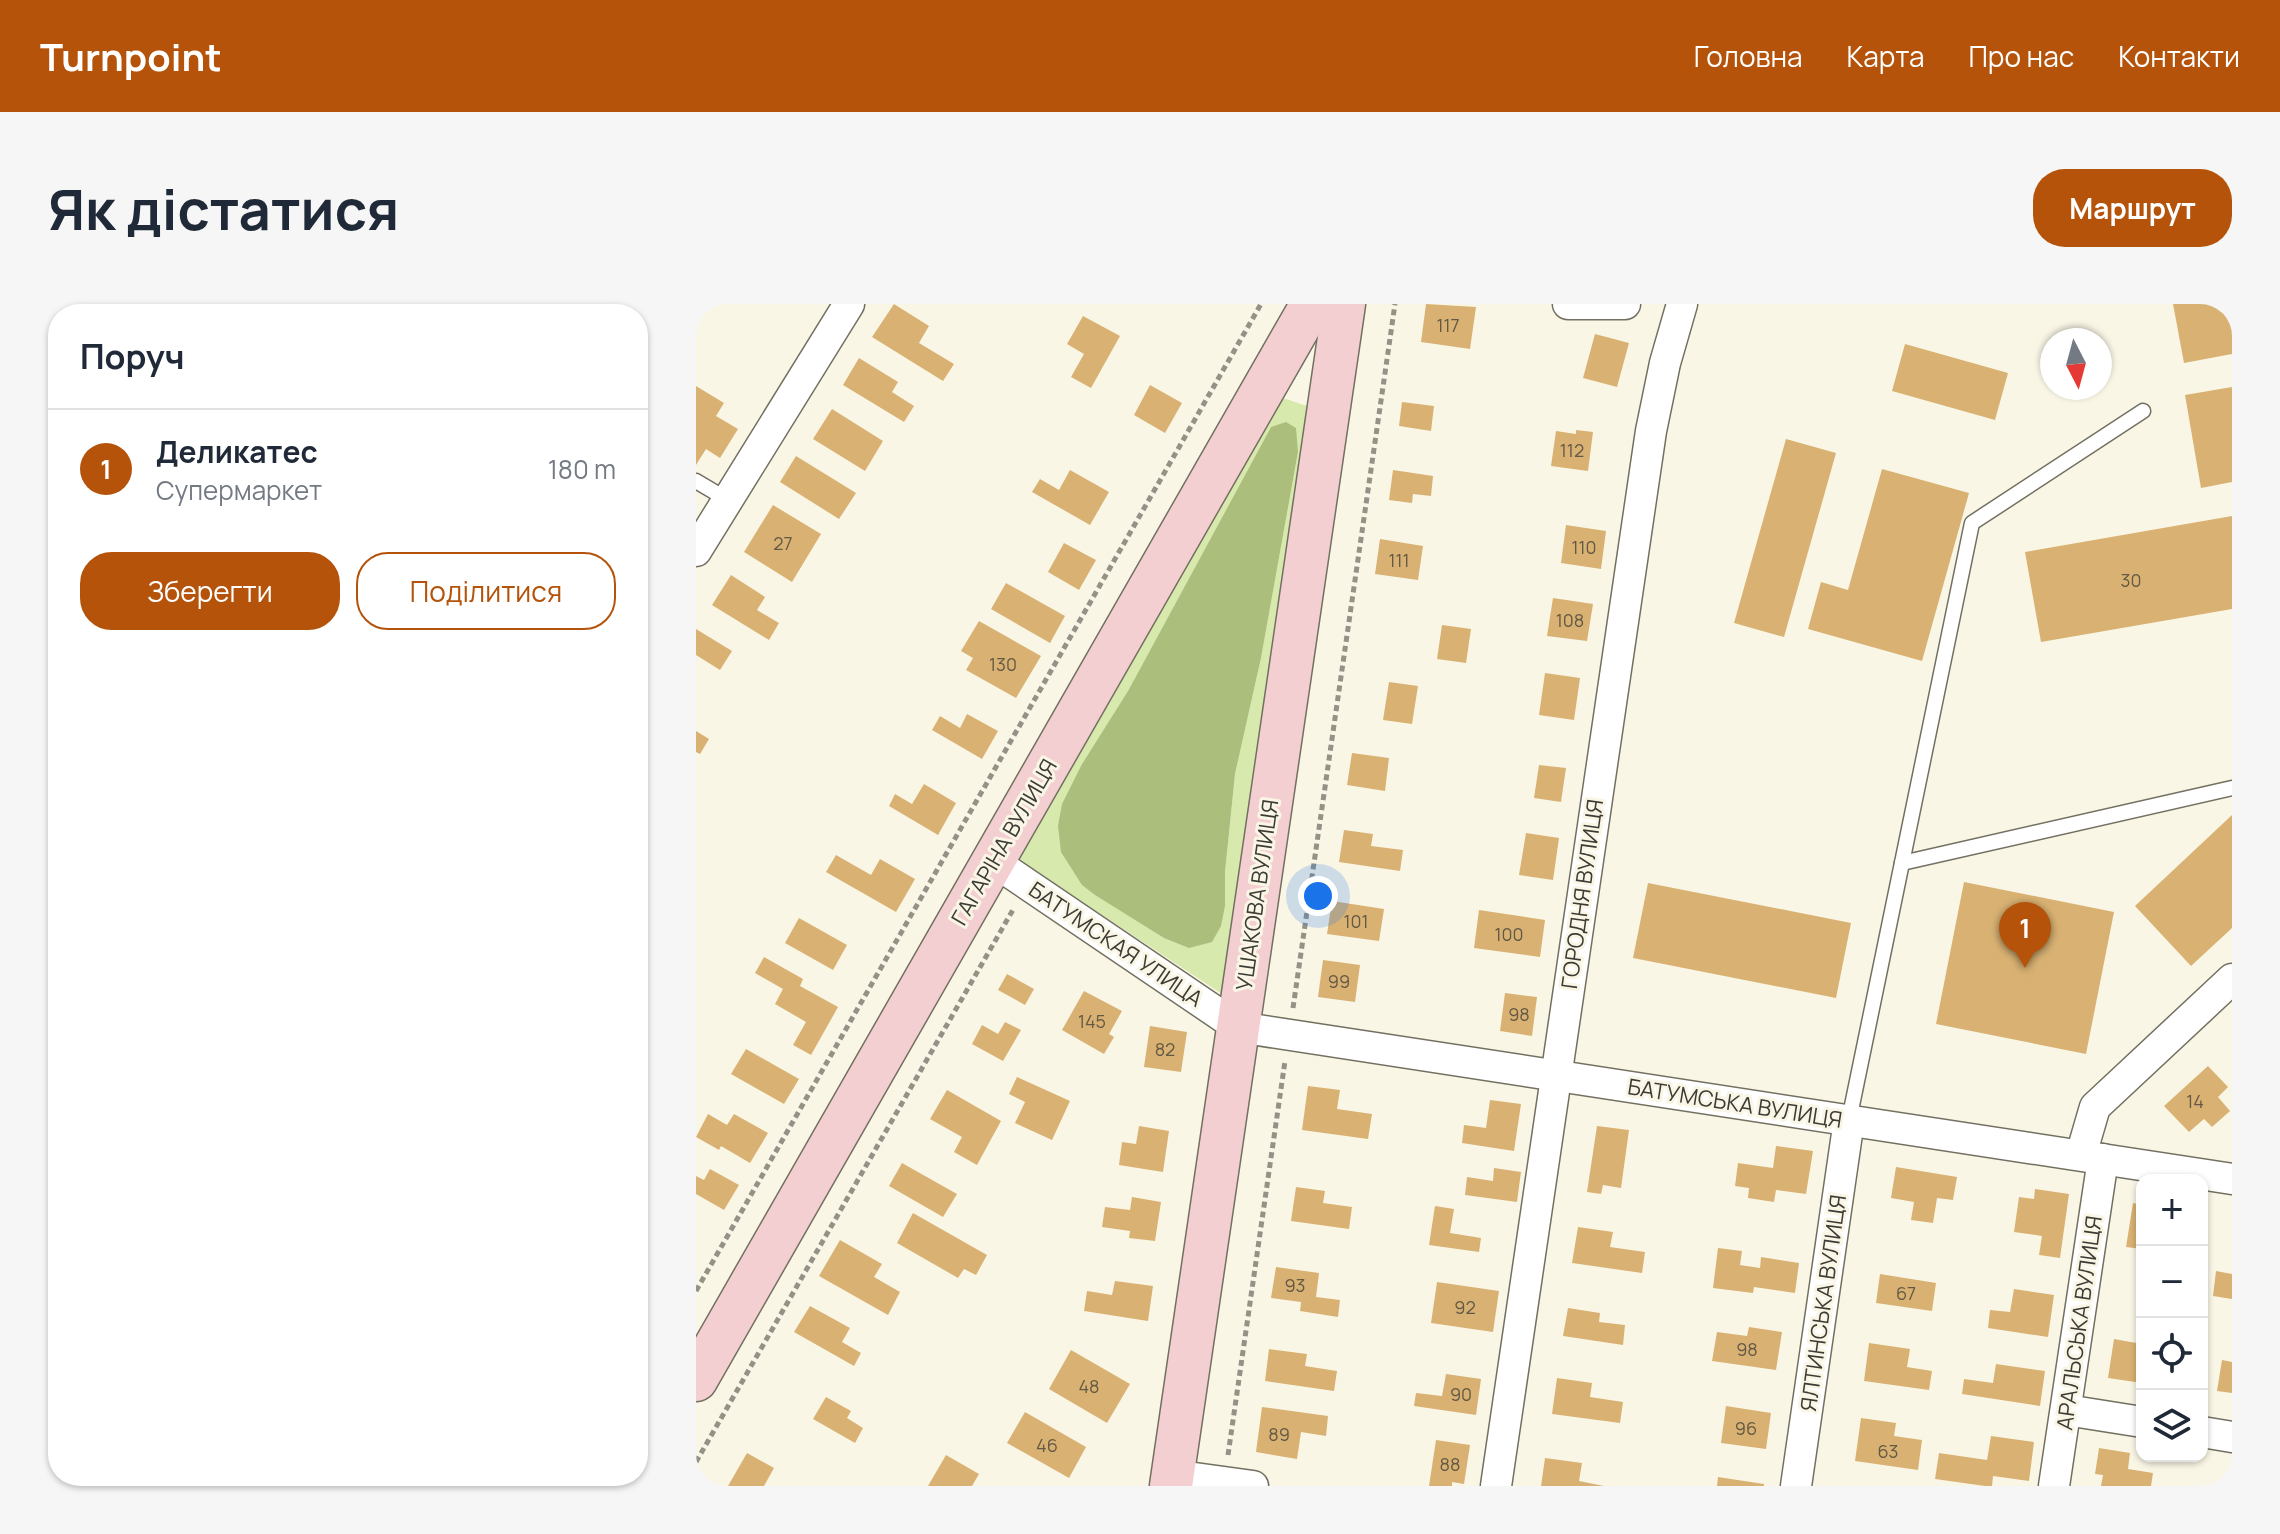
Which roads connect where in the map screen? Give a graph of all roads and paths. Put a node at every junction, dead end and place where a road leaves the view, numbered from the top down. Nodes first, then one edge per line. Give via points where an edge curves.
1 (849, 304) edge
2 (1261, 304) edge
3 (1312, 304) edge
4 (1344, 304) edge
5 (1395, 304) edge
6 (1568, 304) edge
7 (1625, 304) edge
8 (1682, 304) edge
9 (1269, 379) junction
10 (1333, 387) junction
11 (2143, 411) dead end
12 (696, 481) edge
13 (728, 500) junction
14 (696, 551) edge
15 (2232, 788) edge
16 (1902, 863) junction
17 (1010, 873) junction
18 (2232, 979) edge
19 (1238, 1027) junction
20 (1289, 1035) junction
21 (1555, 1075) junction
22 (1849, 1120) junction
23 (2092, 1157) junction
24 (2232, 1179) edge
25 (696, 1291) edge
26 (696, 1380) edge
27 (2066, 1410) junction
28 (2136, 1421) edge
29 (2208, 1433) edge
30 (2232, 1437) edge
31 (696, 1462) edge
32 (1172, 1480) edge
33 (1238, 1484) edge
34 (1496, 1486) edge
35 (1796, 1486) edge
36 (2054, 1486) edge

1 - 13 street
2 - 25 path
3 - 9 street, ГАГАРІНА ВУЛИЦЯ
4 - 10 street, УШАКОВА ВУЛИЦЯ
5 - 20 path
6 - 7 street
8 - 21 street, ГОРОДНЯ ВУЛИЦЯ via 1651,431
9 - 10 street
9 - 17 street, ГАГАРІНА ВУЛИЦЯ
10 - 19 street, УШАКОВА ВУЛИЦЯ
11 - 16 lane via 1972,523
12 - 13 lane
13 - 14 street
15 - 16 lane
16 - 22 lane
17 - 19 street, БАТУМСКАЯ УЛИЦА
17 - 26 street, ГАГАРІНА ВУЛИЦЯ
17 - 31 path
18 - 23 street, АРАЛЬСЬКА ВУЛИЦЯ via 2095,1107
19 - 20 street, БАТУМСЬКА ВУЛИЦЯ
19 - 32 street, УШАКОВА ВУЛИЦЯ
20 - 21 street, БАТУМСЬКА ВУЛИЦЯ
20 - 33 path
21 - 22 street, БАТУМСЬКА ВУЛИЦЯ
21 - 34 street, ГОРОДНЯ ВУЛИЦЯ
22 - 23 street, БАТУМСЬКА ВУЛИЦЯ
22 - 35 street, ЯЛТИНСЬКА ВУЛИЦЯ
23 - 24 street, БАТУМСЬКА ВУЛИЦЯ
23 - 27 street, АРАЛЬСЬКА ВУЛИЦЯ
27 - 28 street
27 - 36 street, АРАЛЬСЬКА ВУЛИЦЯ
29 - 30 street
32 - 33 street

